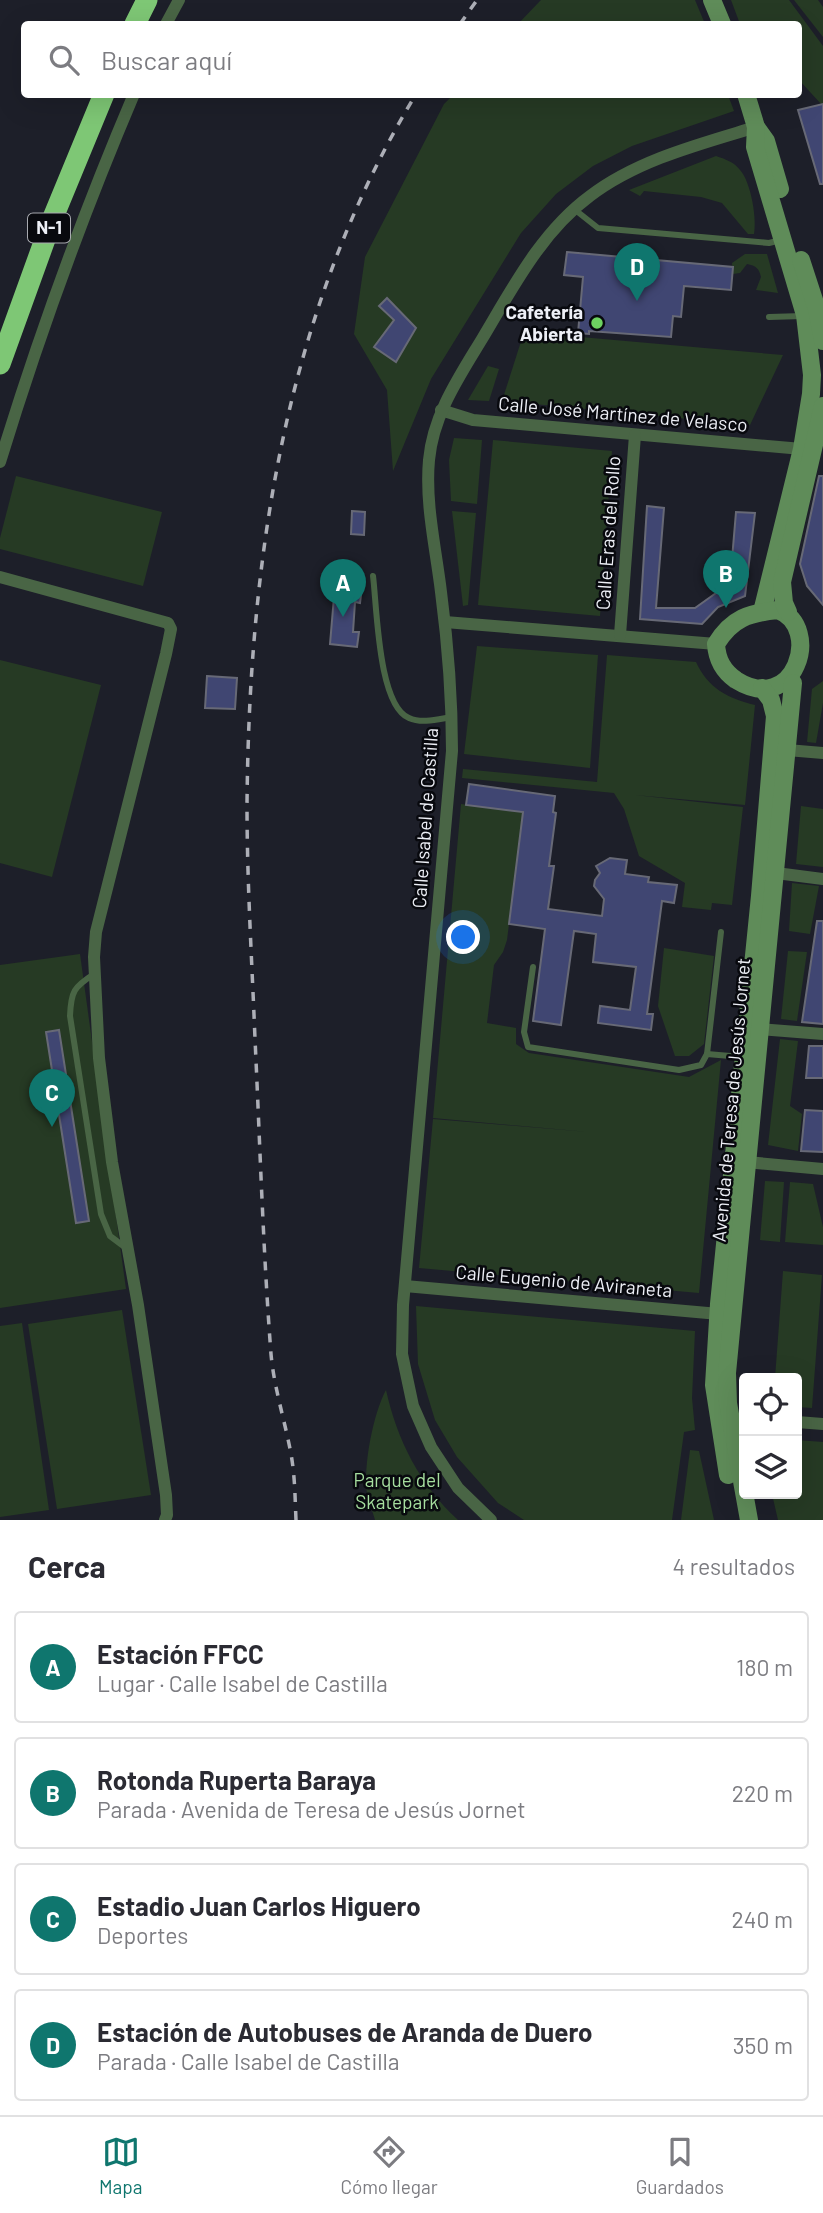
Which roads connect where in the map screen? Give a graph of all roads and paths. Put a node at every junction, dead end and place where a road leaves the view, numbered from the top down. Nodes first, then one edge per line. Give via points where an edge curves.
1 (146, 0) edge
2 (179, 0) edge
3 (712, 0) edge
4 (136, 21) edge
5 (168, 21) edge
6 (721, 21) edge
7 (102, 98) edge
8 (132, 98) edge
9 (747, 98) edge
10 (756, 127) junction
11 (574, 209) junction
12 (783, 240) junction
13 (805, 315) junction
14 (769, 317) dead end
15 (823, 341) edge
16 (0, 364) edge
17 (823, 406) edge
18 (441, 410) junction
19 (635, 435) junction
20 (802, 449) junction
21 (0, 462) edge
22 (373, 576) dead end
23 (0, 577) edge
24 (762, 612) junction
25 (788, 612) junction
26 (445, 622) junction
27 (620, 635) junction
28 (816, 635) dead end
29 (716, 644) junction
30 (817, 656) dead end
31 (793, 682) junction
32 (762, 688) junction
33 (452, 717) junction
34 (787, 750) junction
35 (823, 753) edge
36 (776, 873) junction
37 (823, 879) edge
38 (721, 932) dead end
39 (533, 967) dead end
40 (94, 973) junction
41 (759, 1029) junction
42 (823, 1034) edge
43 (707, 1054) junction
44 (744, 1057) junction
45 (746, 1162) junction
46 (823, 1169) edge
47 (128, 1249) junction
48 (405, 1286) junction
49 (719, 1314) junction
50 (731, 1420) edge
51 (802, 1422) edge
52 (823, 1424) edge
53 (165, 1520) edge
54 (491, 1520) edge
55 (737, 1520) edge
56 (749, 1520) edge

1 - 4 highway
2 - 5 street
3 - 6 street
7 - 16 highway, N-1
8 - 21 street via 45,323
9 - 10 street
10 - 11 street, Calle Isabel de Castilla via 627,172
10 - 12 street via 755,147
10 - 15 street via 771,156
11 - 12 lane via 598,228 769,243
11 - 18 street, Calle Isabel de Castilla via 526,267
12 - 13 street
13 - 14 lane
13 - 20 street via 811,385
17 - 25 street via 782,582
18 - 19 street, Calle José Martínez de Velasco via 473,420
18 - 26 street, Calle Isabel de Castilla via 432,438 429,477
19 - 20 street, Calle José Martínez de Velasco
19 - 27 street, Calle Eras del Rollo
20 - 24 street
22 - 33 lane via 384,671 395,706 417,721
23 - 40 street via 65,591 168,623 171,629 96,932
24 - 25 street
24 - 29 street via 734,621
25 - 28 street
26 - 27 street
26 - 33 street, Calle Isabel de Castilla
27 - 29 street
29 - 32 street via 729,675
30 - 31 street
31 - 32 street
31 - 34 street, Avenida de Teresa de Jesús Jornet
32 - 44 street, Avenida de Teresa de Jesús Jornet via 775,716
33 - 48 street, Calle Isabel de Castilla
34 - 35 street
34 - 36 street, Avenida de Teresa de Jesús Jornet
36 - 37 street
36 - 41 street, Avenida de Teresa de Jesús Jornet
38 - 43 lane
39 - 43 lane via 524,1032 528,1047 679,1070 701,1065
40 - 47 street via 99,1058
40 - 47 lane via 76,985 71,1016 101,1214 110,1236
41 - 42 street
41 - 45 street, Avenida de Teresa de Jesús Jornet
43 - 44 lane
44 - 49 street, Avenida de Teresa de Jesús Jornet
45 - 46 street
45 - 50 street, Avenida de Teresa de Jesús Jornet via 727,1373
47 - 53 street via 166,1495
48 - 49 street, Calle Eugenio de Aviraneta
48 - 54 street, Calle Isabel de Castilla via 402,1354 413,1406 431,1447 458,1488
49 - 50 street, Avenida de Teresa de Jesús Jornet via 714,1385
50 - 55 street, Avenida de Teresa de Jesús Jornet
50 - 56 street, Avenida de Teresa de Jesús Jornet
51 - 52 street

